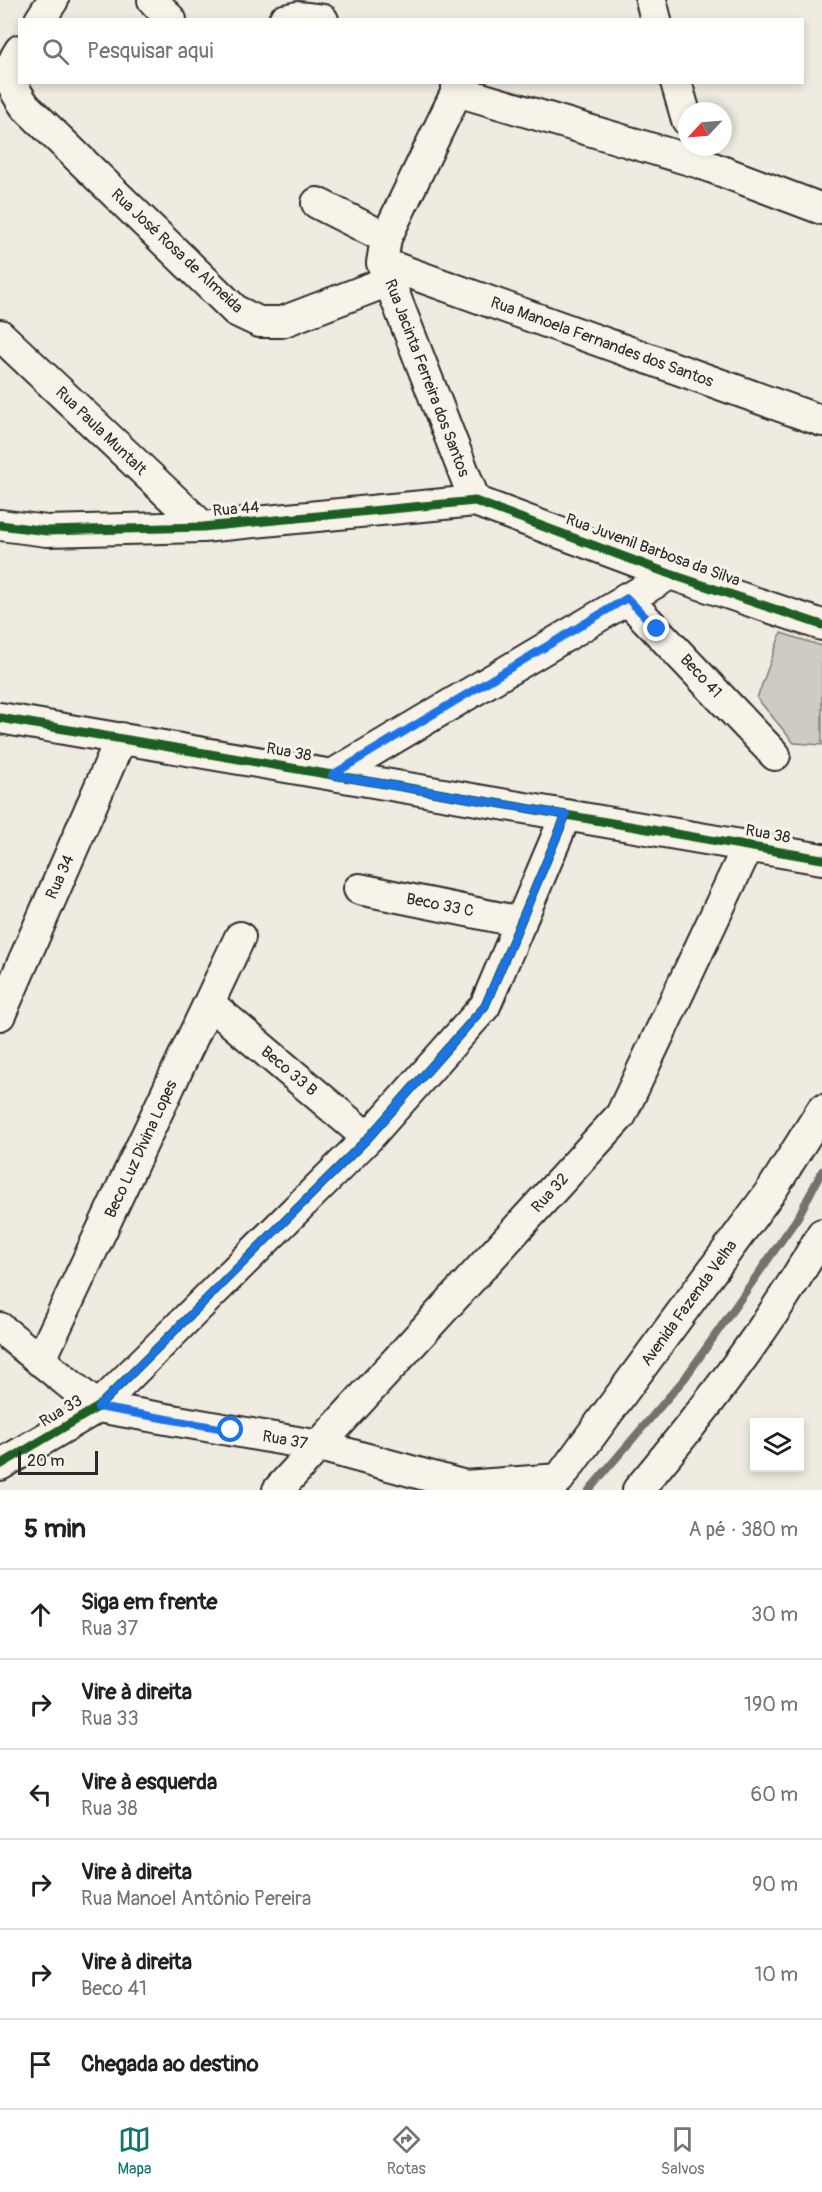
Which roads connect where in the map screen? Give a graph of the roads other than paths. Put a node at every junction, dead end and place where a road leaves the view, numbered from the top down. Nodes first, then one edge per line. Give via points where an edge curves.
1 (53, 0) edge
2 (153, 0) edge
3 (651, 0) edge
4 (41, 18) edge
5 (169, 18) edge
6 (656, 18) edge
7 (18, 53) edge
8 (677, 84) edge
9 (457, 87) edge
10 (682, 102) edge
11 (678, 149) edge
12 (700, 156) edge
13 (316, 203) dead end
14 (822, 209) edge
15 (386, 261) junction
16 (0, 335) edge
17 (822, 421) edge
18 (475, 501) junction
19 (0, 525) edge
20 (202, 527) junction
21 (670, 574) junction
22 (627, 598) junction
23 (822, 624) edge
24 (0, 718) edge
25 (121, 738) junction
26 (775, 755) dead end
27 (332, 775) junction
28 (566, 815) junction
29 (748, 846) junction
30 (822, 859) edge
31 (359, 889) dead end
32 (521, 921) junction
33 (240, 937) dead end
34 (210, 1004) junction
35 (0, 1015) edge
36 (822, 1110) edge
37 (368, 1138) junction
38 (822, 1234) edge
39 (0, 1329) edge
40 (40, 1361) junction
41 (98, 1407) junction
42 (320, 1446) junction
43 (0, 1465) edge
44 (553, 1485) edge
45 (464, 1488) edge
46 (278, 1490) edge
47 (638, 1490) edge

1 - 4 street
2 - 5 street
3 - 6 street
7 - 15 street, Rua José Rosa de Almeida via 11,62 11,85 25,106 236,311 259,322 282,322
8 - 10 street
9 - 11 street
9 - 15 street
12 - 14 street
13 - 15 street, Rua Manoela Fernandes dos Santos
15 - 17 street, Rua Manoela Fernandes dos Santos
15 - 18 street, Rua Jacinta Ferreira dos Santos
16 - 20 street, Rua Paula Muntalt
18 - 20 street, Rua 44
18 - 21 street, Rua Juvenil Barbosa da Silva
19 - 20 street, Rua 44 via 47,531
21 - 22 street
21 - 23 street, Rua Juvenil Barbosa da Silva
22 - 26 street, Beco 41
22 - 27 street
24 - 25 street, Rua 38
25 - 27 street, Rua 38
25 - 35 street, Rua 34
27 - 28 street, Rua 38
28 - 29 street, Rua 38
28 - 32 street, Rua 33
29 - 30 street, Rua 38
29 - 42 street, Rua 32 via 621,1115
31 - 32 street, Beco 33 C
32 - 37 street, Rua 33 via 485,1006
33 - 34 street, Beco Luz Divina Lopes
34 - 37 street, Beco 33 B
34 - 40 street, Beco Luz Divina Lopes
36 - 44 street, Avenida Fazenda Velha via 773,1188
37 - 41 street, Rua 33
38 - 47 street via 729,1373
39 - 40 street, Rua 37
40 - 41 street, Rua 37
41 - 42 street, Rua 37
41 - 43 street, Rua 33
42 - 45 street, Rua 37
42 - 46 street, Rua 32
44 - 45 street, Rua 37

